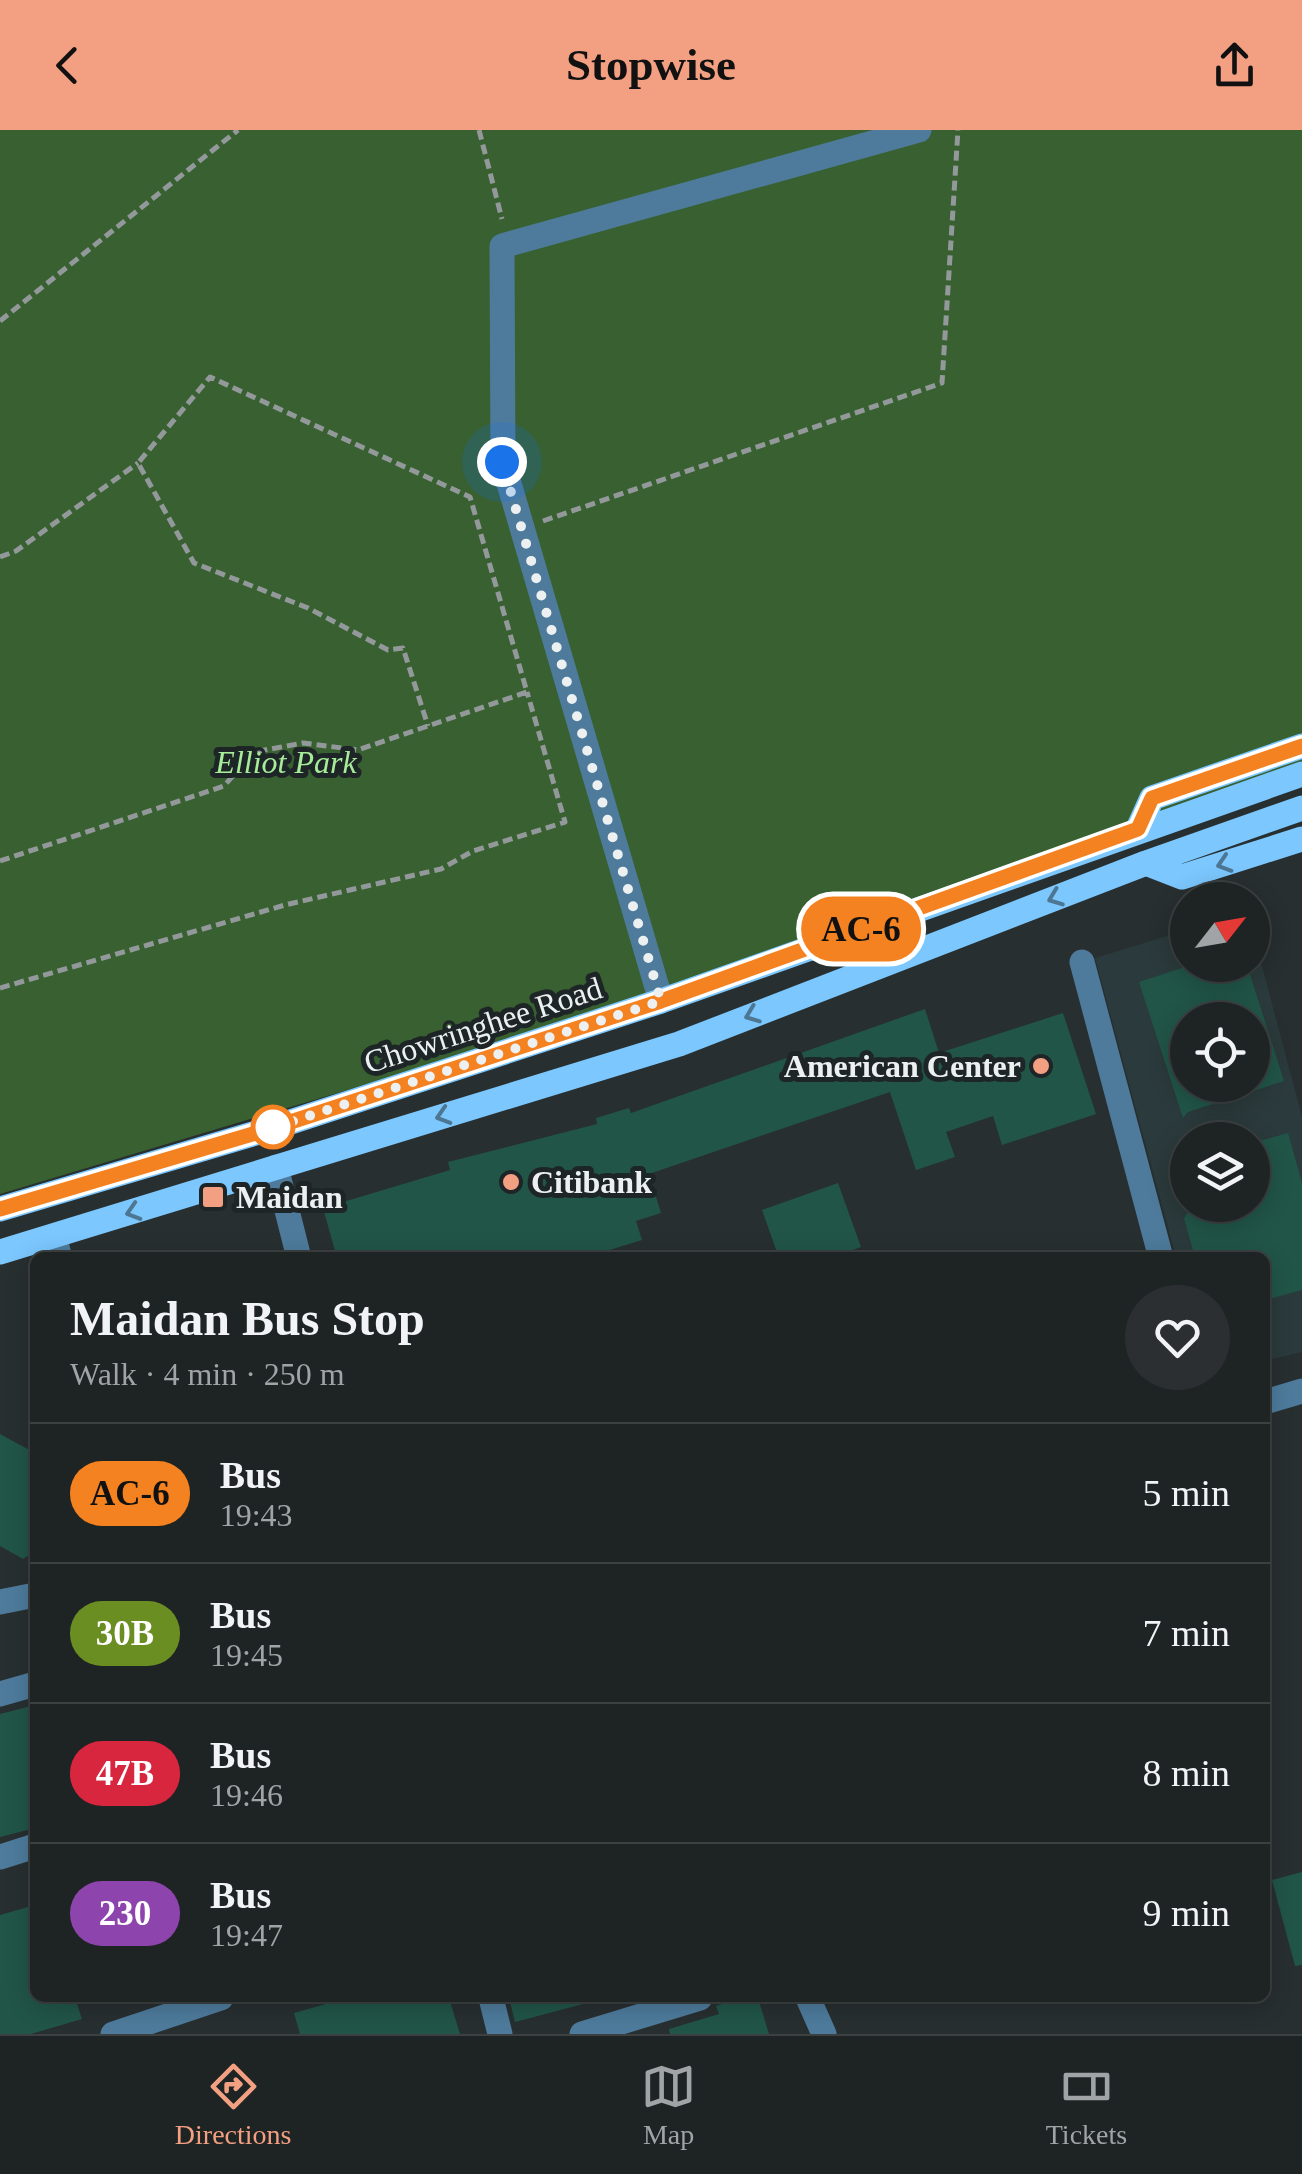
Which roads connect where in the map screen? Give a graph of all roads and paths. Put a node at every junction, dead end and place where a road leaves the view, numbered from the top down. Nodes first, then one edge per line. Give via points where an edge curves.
1 (238, 130) edge
2 (479, 130) edge
3 (919, 130) edge
4 (958, 130) edge
5 (508, 244) junction
6 (0, 321) edge
7 (138, 463) junction
8 (522, 529) junction
9 (0, 557) edge
10 (527, 692) junction
11 (428, 726) junction
12 (1302, 746) edge
13 (1302, 774) edge
14 (1302, 808) edge
15 (1138, 829) junction
16 (1302, 838) edge
17 (0, 862) edge
18 (1146, 862) junction
19 (1082, 962) dead end
20 (0, 988) edge
21 (661, 1001) junction
22 (330, 1109) junction
23 (341, 1147) junction
24 (276, 1167) junction
25 (0, 1209) edge
26 (57, 1247) edge
27 (0, 1252) edge
28 (297, 1252) edge
29 (1158, 1252) edge
30 (1302, 1391) edge
31 (1270, 1401) edge
32 (30, 1596) edge
33 (0, 1602) edge
34 (30, 1685) edge
35 (0, 1694) edge
36 (30, 1848) edge
37 (0, 1857) edge
38 (209, 2002) edge
39 (492, 2002) edge
40 (687, 2002) edge
41 (810, 2002) edge
42 (113, 2034) edge
43 (500, 2034) edge
44 (582, 2034) edge
45 (824, 2034) edge

1 - 6 path
2 - 5 path
3 - 5 street
4 - 8 path via 942,383
5 - 8 street via 502,246 502,462
7 - 9 path
7 - 10 path via 210,377 470,497
7 - 11 path via 194,564 308,608 388,650 403,648
8 - 21 street
10 - 11 path
10 - 20 path via 565,822 472,851 441,869 284,905
11 - 17 path via 358,750 303,744 254,752 224,786
12 - 15 main road via 1152,798
13 - 15 main road, Chowringhee Road
14 - 18 main road
15 - 21 main road, Chowringhee Road
16 -> 18 main road via 1182,877
18 -> 23 main road via 680,1044
19 - 29 street
21 - 22 main road, Chowringhee Road
22 - 23 main road
22 - 25 main road, Chowringhee Road
23 - 24 main road
24 -> 26 main road
24 - 28 street
26 - 27 main road
30 - 31 street
32 - 33 street
34 - 35 street
36 - 37 street
38 - 42 street
39 - 43 street
40 - 44 street
41 - 45 street

